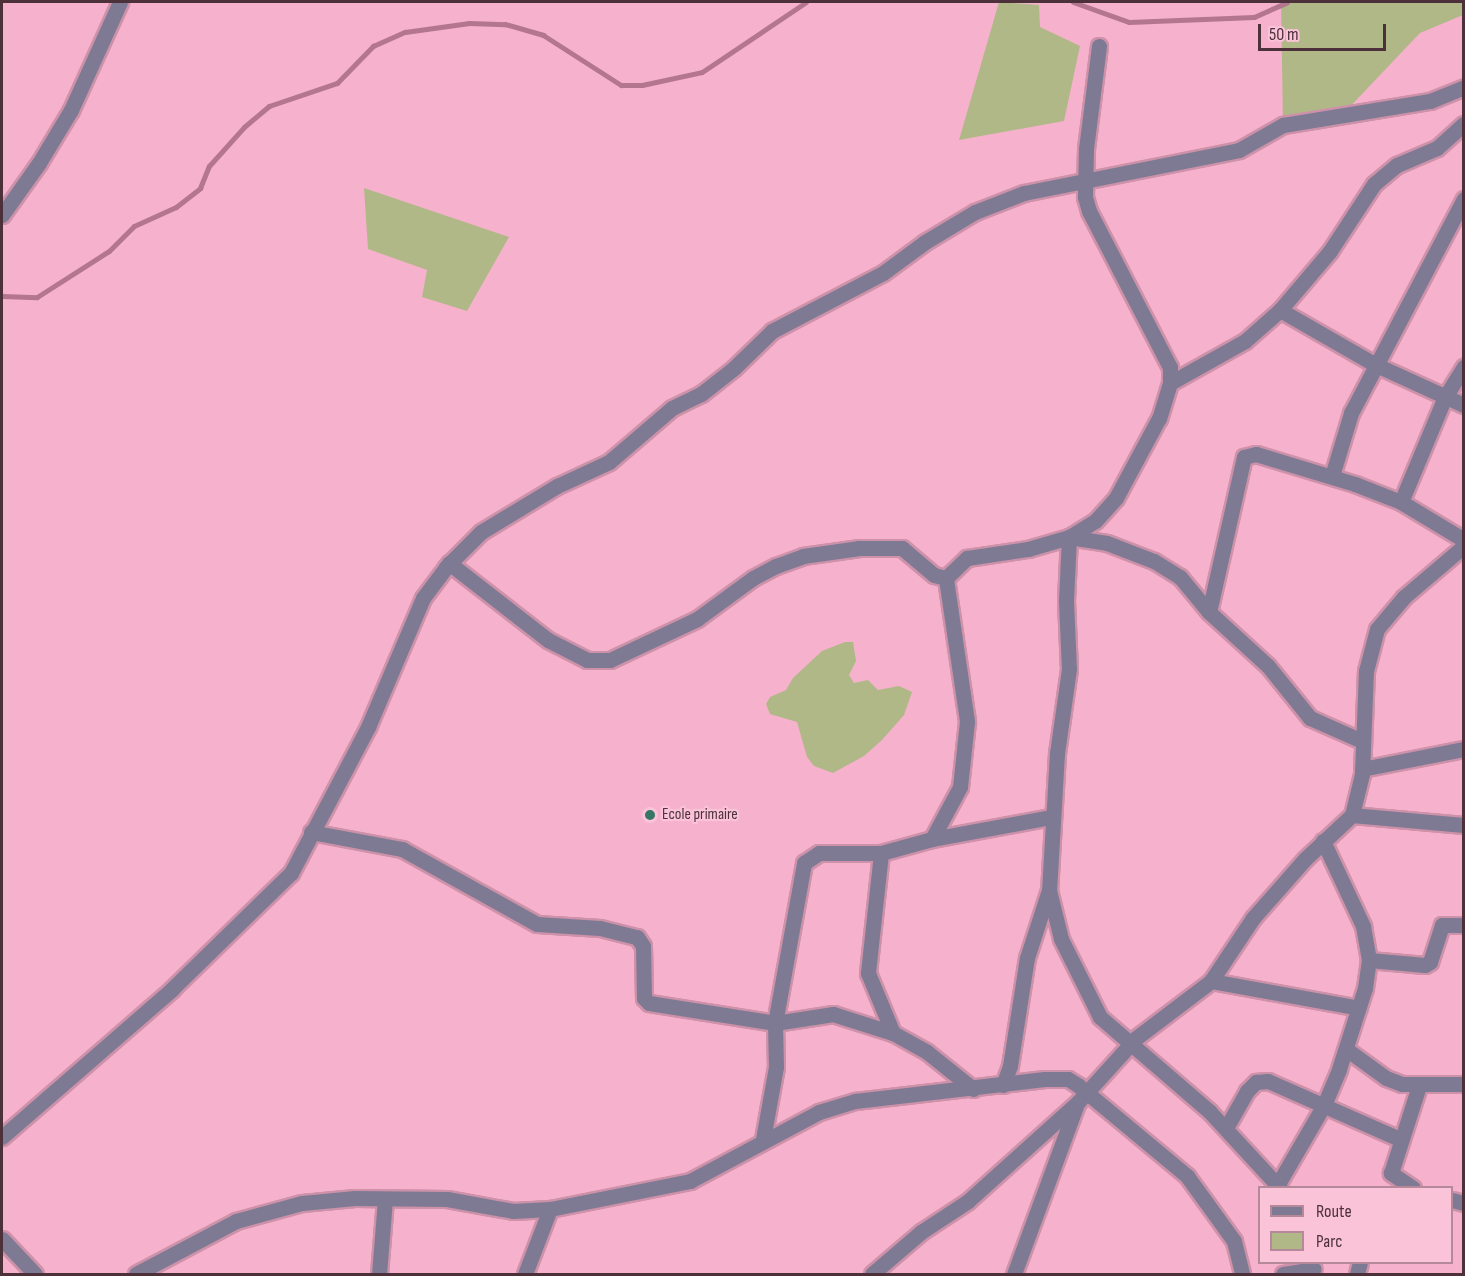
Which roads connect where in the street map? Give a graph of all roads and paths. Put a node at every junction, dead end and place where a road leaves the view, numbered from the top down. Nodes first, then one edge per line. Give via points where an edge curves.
1 (120, 2) edge
2 (1099, 46) dead end
3 (1464, 87) edge
4 (1464, 123) edge
5 (1083, 181) junction
6 (1464, 199) edge
7 (2, 216) edge
8 (1280, 310) junction
9 (1374, 364) junction
10 (1464, 367) edge
11 (1170, 383) junction
12 (1445, 397) junction
13 (1464, 405) edge
14 (1332, 476) junction
15 (1401, 502) junction
16 (1069, 537) junction
17 (1464, 540) edge
18 (1464, 546) edge
19 (449, 563) junction
20 (946, 578) junction
21 (1209, 612) junction
22 (1362, 741) junction
23 (1464, 749) edge
24 (1362, 769) junction
25 (1352, 815) junction
26 (1052, 817) junction
27 (1464, 825) edge
28 (310, 832) junction
29 (932, 839) junction
30 (1323, 842) junction
31 (880, 853) junction
32 (1049, 890) junction
33 (1464, 925) edge
34 (1369, 960) junction
35 (1211, 981) junction
36 (1359, 1008) junction
37 (775, 1023) junction
38 (893, 1033) junction
39 (1133, 1042) junction
40 (1346, 1049) junction
41 (1464, 1084) edge
42 (1003, 1085) junction
43 (1419, 1086) junction
44 (974, 1089) junction
45 (1081, 1098) junction
46 (1324, 1106) junction
47 (1226, 1128) junction
48 (2, 1137) edge
49 (763, 1139) junction
50 (1402, 1140) junction
51 (1279, 1186) edge
52 (1408, 1186) edge
53 (385, 1199) junction
54 (550, 1209) junction
55 (2, 1239) edge
56 (1314, 1269) edge
57 (35, 1275) edge
58 (136, 1275) edge
59 (379, 1275) edge
60 (525, 1275) edge
61 (872, 1275) edge
62 (1014, 1275) edge
63 (1242, 1275) edge
64 (1283, 1275) edge

1 - 7 street via 71,110
2 - 5 street
3 - 5 street via 1430,101 1284,125 1239,150
4 - 8 street via 1437,148 1397,165 1374,184 1330,251
5 - 11 street via 1089,211 1170,367
5 - 19 street via 1024,192 975,212 883,273 772,332 734,368 701,394 672,408 609,462 508,514 481,532
6 - 9 street
8 - 9 street
8 - 11 street via 1245,341
9 - 12 street
9 - 14 street via 1351,412
10 - 12 street
11 - 16 street via 1159,418 1116,498 1095,521
12 - 13 street
12 - 15 street
14 - 15 street
14 - 21 street via 1256,454 1244,457
15 - 17 street
16 - 20 street via 1028,549 967,558
16 - 21 street via 1107,543 1154,561 1180,577
16 - 26 street via 1069,669
18 - 22 street via 1389,612 1377,629 1366,671
19 - 20 street via 549,640 587,660 610,660 698,619 753,578 803,556 859,548 902,548 934,575
19 - 28 street via 423,598 369,727
20 - 29 street via 962,671 966,753 957,798
21 - 22 street via 1268,666 1310,718
22 - 24 street
23 - 24 street
24 - 25 street
25 - 27 street
25 - 30 street
26 - 29 street
26 - 32 street
28 - 37 street via 402,849 537,924 600,928 637,937 643,946 644,998 649,1003
28 - 48 street via 291,873 172,989
29 - 31 street
30 - 34 street via 1363,926
30 - 35 street via 1253,918
31 - 37 street via 833,851 813,855 804,863
31 - 38 street via 868,973
32 - 39 street via 1061,939 1100,1017
32 - 42 street via 1027,958 1010,1066
33 - 34 street via 1442,925 1430,962 1425,965
34 - 36 street
35 - 36 street
35 - 39 street
36 - 40 street
37 - 38 street via 833,1014
37 - 49 street via 776,1067
38 - 44 street
39 - 45 street
39 - 47 street via 1150,1063
40 - 43 street via 1386,1078
40 - 46 street
41 - 43 street
42 - 44 street
42 - 45 street via 1068,1079
43 - 50 street
44 - 49 street via 855,1101 819,1112
45 - 61 street via 968,1201 921,1232
45 - 62 street
45 - 63 street via 1187,1176 1234,1240
46 - 47 street via 1268,1081 1256,1082
46 - 50 street
46 - 51 street
47 - 51 street
49 - 54 street via 717,1169 690,1181
50 - 52 street via 1391,1173
53 - 54 street via 447,1199 513,1211
53 - 58 street via 302,1203 236,1221
53 - 59 street
54 - 60 street
55 - 57 street
56 - 64 street

